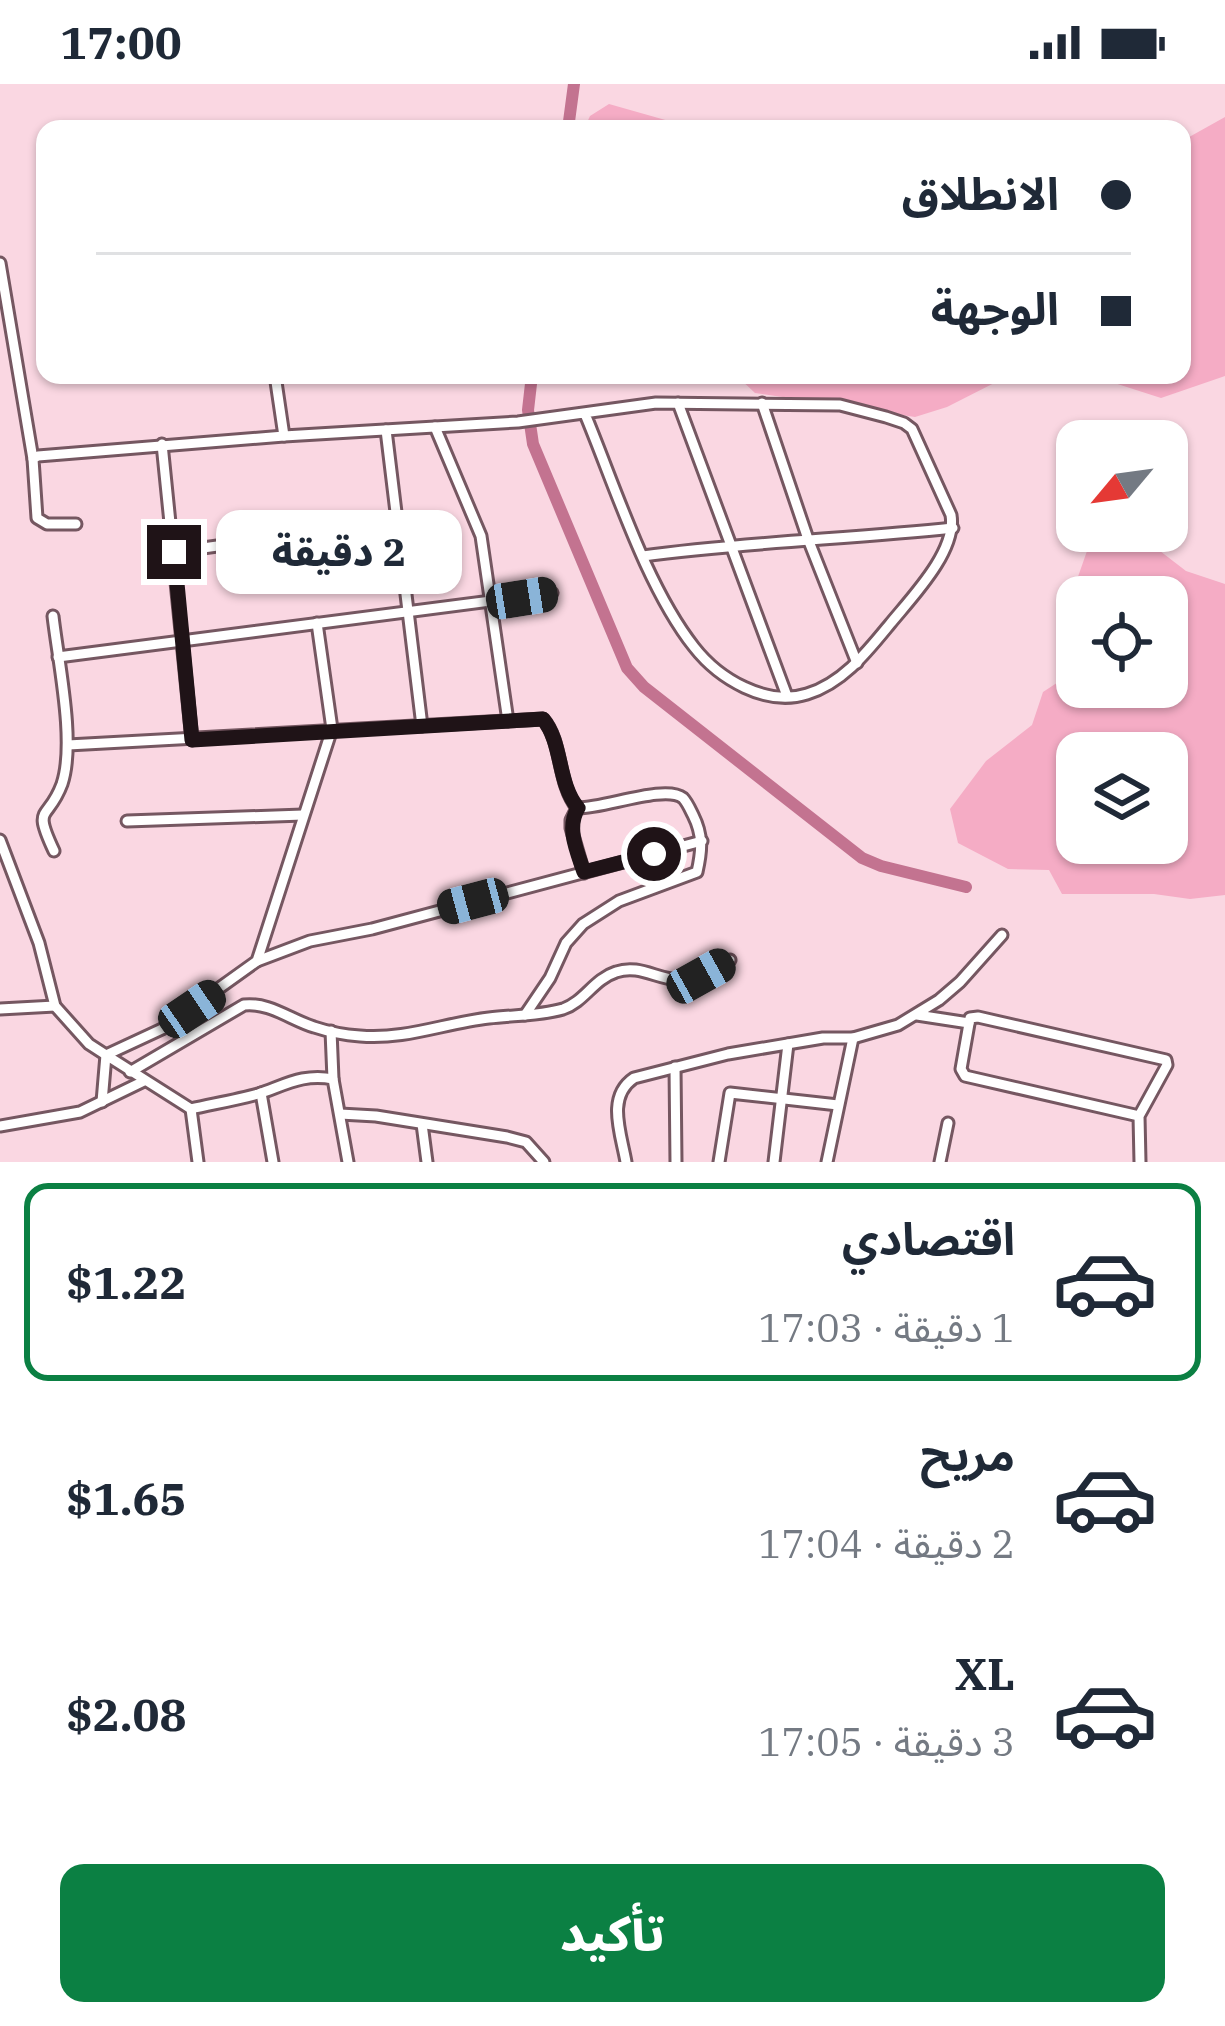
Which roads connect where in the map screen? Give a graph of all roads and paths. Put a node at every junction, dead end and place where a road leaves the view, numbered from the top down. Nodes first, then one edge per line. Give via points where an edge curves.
1 (0, 263) edge
2 (276, 384) edge
3 (678, 403) junction
4 (762, 403) junction
5 (585, 414) junction
6 (435, 427) junction
7 (386, 430) junction
8 (284, 436) junction
9 (162, 444) junction
10 (33, 459) junction
11 (397, 521) junction
12 (76, 524) dead end
13 (953, 528) junction
14 (808, 539) junction
15 (731, 544) junction
16 (174, 552) junction
17 (643, 556) junction
18 (552, 593) dead end
19 (493, 602) junction
20 (408, 610) junction
21 (53, 616) dead end
22 (317, 623) junction
23 (184, 642) junction
24 (58, 657) junction
25 (857, 663) junction
26 (787, 696) junction
27 (508, 722) junction
28 (422, 726) junction
29 (332, 729) junction
30 (192, 740) junction
31 (68, 745) junction
32 (578, 808) junction
33 (303, 815) junction
34 (128, 821) dead end
35 (0, 840) edge
36 (702, 841) junction
37 (54, 851) dead end
38 (584, 872) junction
39 (1001, 935) dead end
40 (730, 960) dead end
41 (257, 961) junction
42 (55, 1006) junction
43 (0, 1009) edge
44 (917, 1015) junction
45 (525, 1016) junction
46 (969, 1023) junction
47 (331, 1031) junction
48 (853, 1038) junction
49 (788, 1044) junction
50 (106, 1055) junction
51 (675, 1067) junction
52 (130, 1072) junction
53 (334, 1079) junction
54 (144, 1081) junction
55 (261, 1093) junction
56 (783, 1097) junction
57 (102, 1102) junction
58 (838, 1105) junction
59 (190, 1109) junction
60 (340, 1114) junction
61 (1139, 1116) junction
62 (948, 1123) dead end
63 (422, 1124) junction
64 (0, 1126) edge
65 (828, 1161) edge
66 (198, 1162) edge
67 (273, 1162) edge
68 (348, 1162) edge
69 (427, 1162) edge
70 (544, 1162) edge
71 (626, 1162) edge
72 (676, 1162) edge
73 (719, 1162) edge
74 (773, 1162) edge
75 (840, 1162) edge
76 (940, 1162) edge
77 (1139, 1162) edge

1 - 10 street
2 - 8 street
3 - 4 street
3 - 5 street
3 - 15 street
4 - 13 street via 840,405 904,423
4 - 14 street
5 - 6 street
5 - 17 street
6 - 7 street
6 - 19 street via 481,536
7 - 8 street
7 - 11 street
8 - 9 street
9 - 10 street
9 - 16 street
10 - 12 street via 37,518
11 - 16 street
11 - 20 street
13 - 14 street
13 - 25 street via 921,586
14 - 15 street
14 - 25 street
15 - 17 street
15 - 26 street
16 - 23 street
17 - 26 street via 697,651 754,694
18 - 19 street
19 - 20 street
19 - 27 street
20 - 22 street
20 - 28 street
21 - 24 street
22 - 23 street
22 - 29 street
23 - 24 street
23 - 30 street
24 - 31 street
25 - 26 street via 805,695
27 - 28 street
27 - 32 street via 547,722
28 - 29 street
29 - 30 street
29 - 33 street
30 - 31 street
31 - 37 street via 61,786 42,818
32 - 36 street via 676,795
32 - 38 street via 572,828
33 - 34 street
33 - 41 street
35 - 42 street
36 - 38 street
36 - 45 street via 695,873 619,901 572,934
38 - 41 street
39 - 44 street
40 - 45 street via 690,979 614,972 570,1006
41 - 50 street via 162,1029
42 - 43 street
42 - 50 street
44 - 46 street
44 - 48 street
45 - 47 street via 404,1035
46 - 61 street via 965,1076
46 - 61 street via 977,1017 1166,1060
47 - 52 street via 244,1005
47 - 53 street
48 - 49 street
48 - 58 street
49 - 51 street
49 - 56 street
50 - 52 street
50 - 57 street
51 - 71 street via 622,1086
51 - 72 street
52 - 54 street
53 - 55 street via 308,1076
53 - 60 street
54 - 57 street
54 - 59 street
55 - 59 street
55 - 67 street
56 - 58 street
56 - 73 street via 729,1094
56 - 74 street
57 - 64 street
58 - 65 street
59 - 66 street
60 - 63 street
60 - 68 street
61 - 77 street
62 - 76 street
63 - 69 street
63 - 70 street via 526,1142
65 - 75 street

